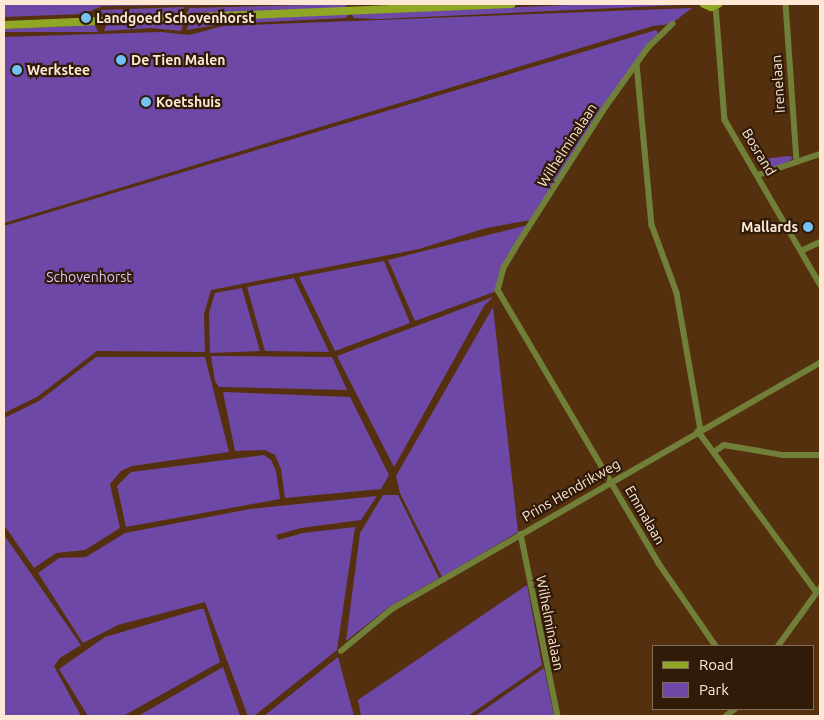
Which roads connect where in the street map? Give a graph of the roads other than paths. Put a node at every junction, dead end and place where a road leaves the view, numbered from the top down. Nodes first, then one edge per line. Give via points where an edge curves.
1 (512, 4) edge
2 (786, 4) edge
3 (712, 5) edge
4 (350, 7) edge
5 (673, 24) dead end
6 (4, 25) edge
7 (637, 64) junction
8 (820, 154) edge
9 (797, 162) junction
10 (758, 175) junction
11 (820, 242) edge
12 (803, 250) junction
13 (820, 284) edge
14 (498, 290) joint
15 (820, 363) edge
16 (700, 430) junction
17 (714, 452) junction
18 (820, 455) edge
19 (611, 481) junction
20 (521, 534) junction
21 (818, 590) edge
22 (715, 645) edge
23 (779, 645) edge
24 (341, 651) dead end
25 (558, 716) edge

1 - 4 main road
2 - 9 street, Irenelaan
3 - 10 street, Bosrand via 724,120
4 - 6 main road
5 - 7 street, Wilhelminalaan
7 - 14 street, Wilhelminalaan via 606,106 516,248 504,268
7 - 16 street via 652,225 677,293
8 - 9 street
9 - 10 street
10 - 12 street, Bosrand
11 - 12 street
12 - 13 street, Bosrand
14 - 19 street, Emmalaan
15 - 16 street, Prins Hendrikweg
16 - 17 street
16 - 19 street, Prins Hendrikweg
17 - 18 street via 724,445 783,455
17 - 21 street
19 - 20 street, Prins Hendrikweg
19 - 22 street, Emmalaan via 658,562
20 - 24 street, Prins Hendrikweg via 392,609
20 - 25 street, Wilhelminalaan
21 - 23 street

